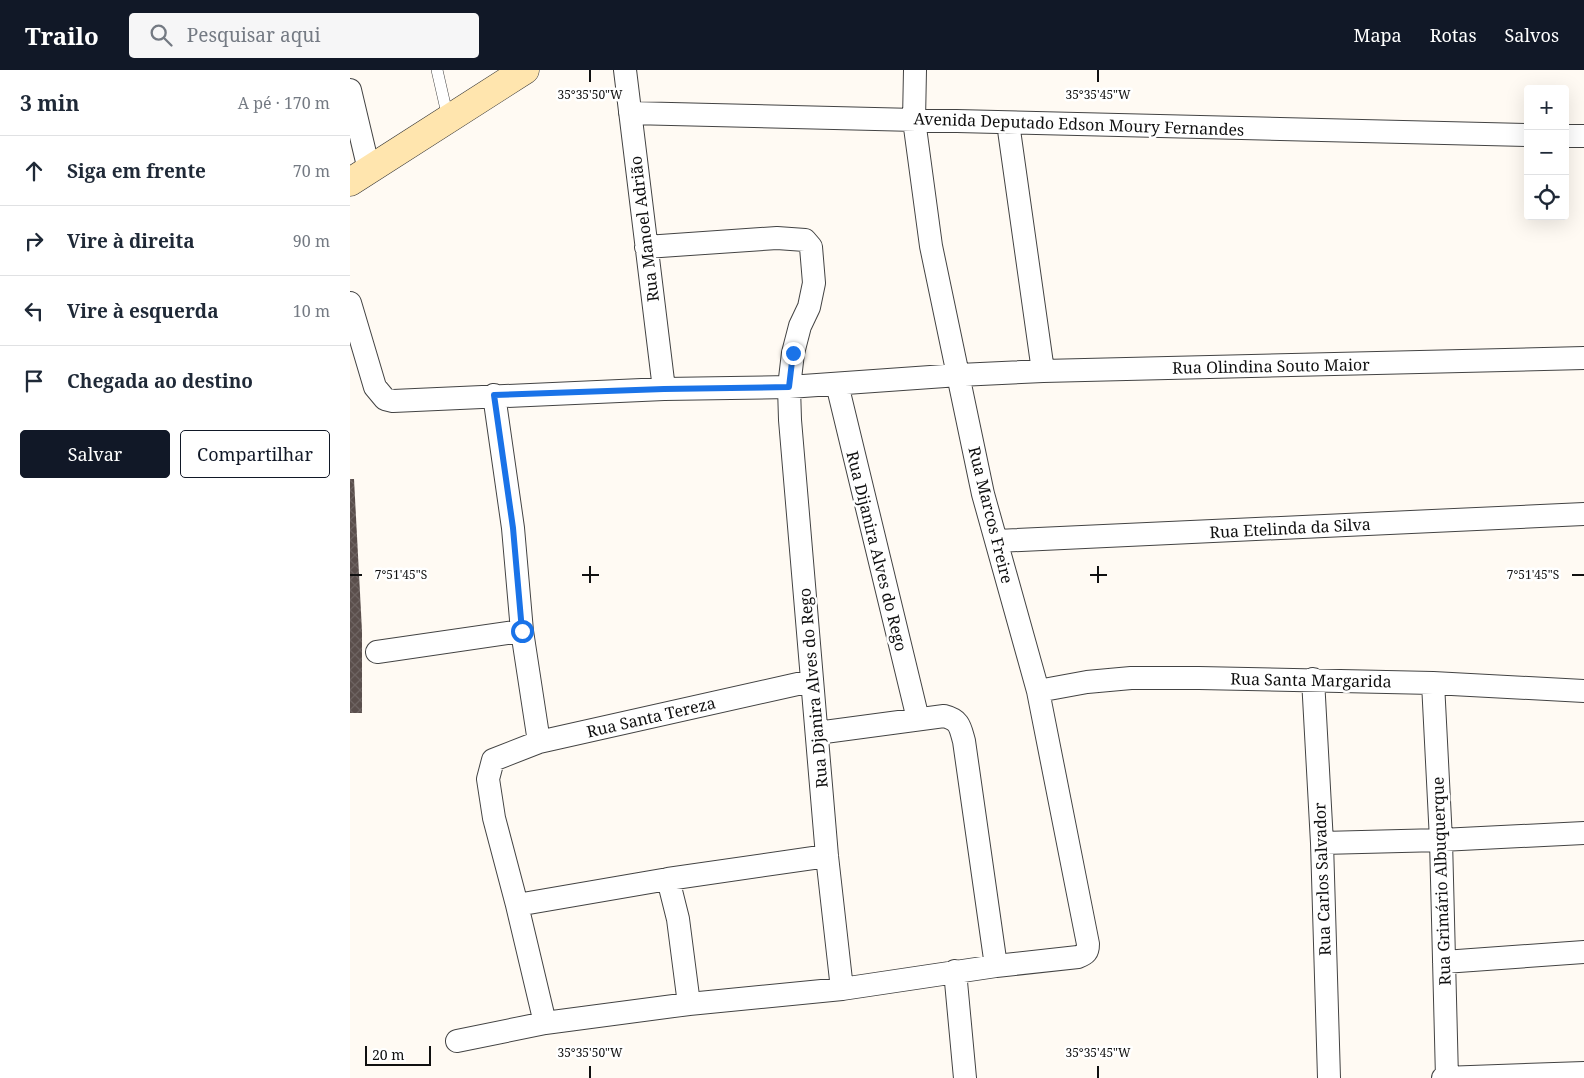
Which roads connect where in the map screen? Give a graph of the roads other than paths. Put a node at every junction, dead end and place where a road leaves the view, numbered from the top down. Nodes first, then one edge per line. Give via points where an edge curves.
1 (438, 70) edge
2 (524, 70) edge
3 (624, 70) edge
4 (915, 70) edge
5 (350, 90) edge
6 (630, 113) junction
7 (448, 118) junction
8 (914, 120) junction
9 (1008, 123) junction
10 (1524, 135) edge
11 (1569, 136) edge
12 (1584, 136) edge
13 (360, 176) edge
14 (646, 247) junction
15 (350, 303) edge
16 (1584, 358) edge
17 (1043, 371) junction
18 (958, 375) junction
19 (837, 384) junction
20 (789, 387) junction
21 (664, 389) junction
22 (494, 395) junction
23 (1584, 514) edge
24 (997, 541) junction
25 (522, 631) junction
26 (377, 652) dead end
27 (1313, 680) junction
28 (812, 681) junction
29 (1432, 684) junction
30 (1038, 691) junction
31 (1584, 691) edge
32 (918, 719) junction
33 (817, 733) junction
34 (539, 742) junction
35 (1584, 833) edge
36 (1441, 840) junction
37 (1322, 843) junction
38 (827, 856) junction
39 (668, 879) junction
40 (517, 905) junction
41 (1584, 952) edge
42 (1444, 962) junction
43 (996, 966) junction
44 (955, 971) junction
45 (842, 989) junction
46 (689, 1004) junction
47 (545, 1023) junction
48 (457, 1041) dead end
49 (1584, 1073) edge
50 (965, 1078) edge
51 (1328, 1078) edge
52 (1443, 1078) edge
53 (1447, 1078) edge

1 - 7 lane
2 - 7 main road
3 - 6 street, Rua Manoel Adrião
4 - 8 street, Rua Marcos Freire
5 - 13 street
6 - 8 street, Avenida Deputado Edson Moury Fernandes
6 - 14 street, Rua Manoel Adrião
7 - 13 main road
8 - 9 street, Avenida Deputado Edson Moury Fernandes
8 - 18 street, Rua Marcos Freire via 931,246
9 - 10 street, Avenida Deputado Edson Moury Fernandes
9 - 17 street
11 - 12 street
14 - 20 street, Rua Djanira Alves do Rego via 778,238 804,240 811,247 814,282 793,353
14 - 21 street, Rua Manoel Adrião
15 - 22 street, Rua Olindina Souto Maior via 375,387 385,399
16 - 17 street, Rua Olindina Souto Maior
17 - 18 street, Rua Olindina Souto Maior
18 - 19 street, Rua Olindina Souto Maior
18 - 24 street, Rua Marcos Freire via 983,494
19 - 20 street, Rua Olindina Souto Maior
19 - 32 street, Rua Dijanira Alves do Rego
20 - 21 street, Rua Olindina Souto Maior
20 - 28 street, Rua Djanira Alves do Rego
21 - 22 street, Rua Olindina Souto Maior
22 - 25 street via 513,528
23 - 24 street, Rua Etelinda da Silva
24 - 30 street, Rua Marcos Freire
25 - 26 street
25 - 34 street
27 - 29 street, Rua Santa Margarida
27 - 30 street, Rua Santa Margarida via 1131,678
27 - 37 street, Rua Carlos Salvador
28 - 33 street, Rua Djanira Alves do Rego
28 - 34 street, Rua Santa Tereza
29 - 31 street, Rua Santa Margarida
29 - 36 street, Rua Grimário Albuquerque
30 - 43 street, Rua Marcos Freire via 1088,951 1078,958
32 - 33 street
32 - 43 street via 944,716 959,724
33 - 38 street, Rua Djanira Alves do Rego
34 - 40 street, Rua Santa Tereza via 492,760 488,779 494,818
35 - 36 street
36 - 37 street
36 - 42 street, Rua Grimário Albuquerque
37 - 51 street, Rua Carlos Salvador
38 - 39 street
38 - 45 street, Rua Djanira Alves do Rego
39 - 40 street
39 - 46 street via 678,919
40 - 47 street
41 - 42 street
42 - 53 street, Rua Grimário Albuquerque
43 - 44 street
44 - 45 street
44 - 50 street
45 - 46 street
46 - 47 street
47 - 48 street
49 - 53 street
52 - 53 street

